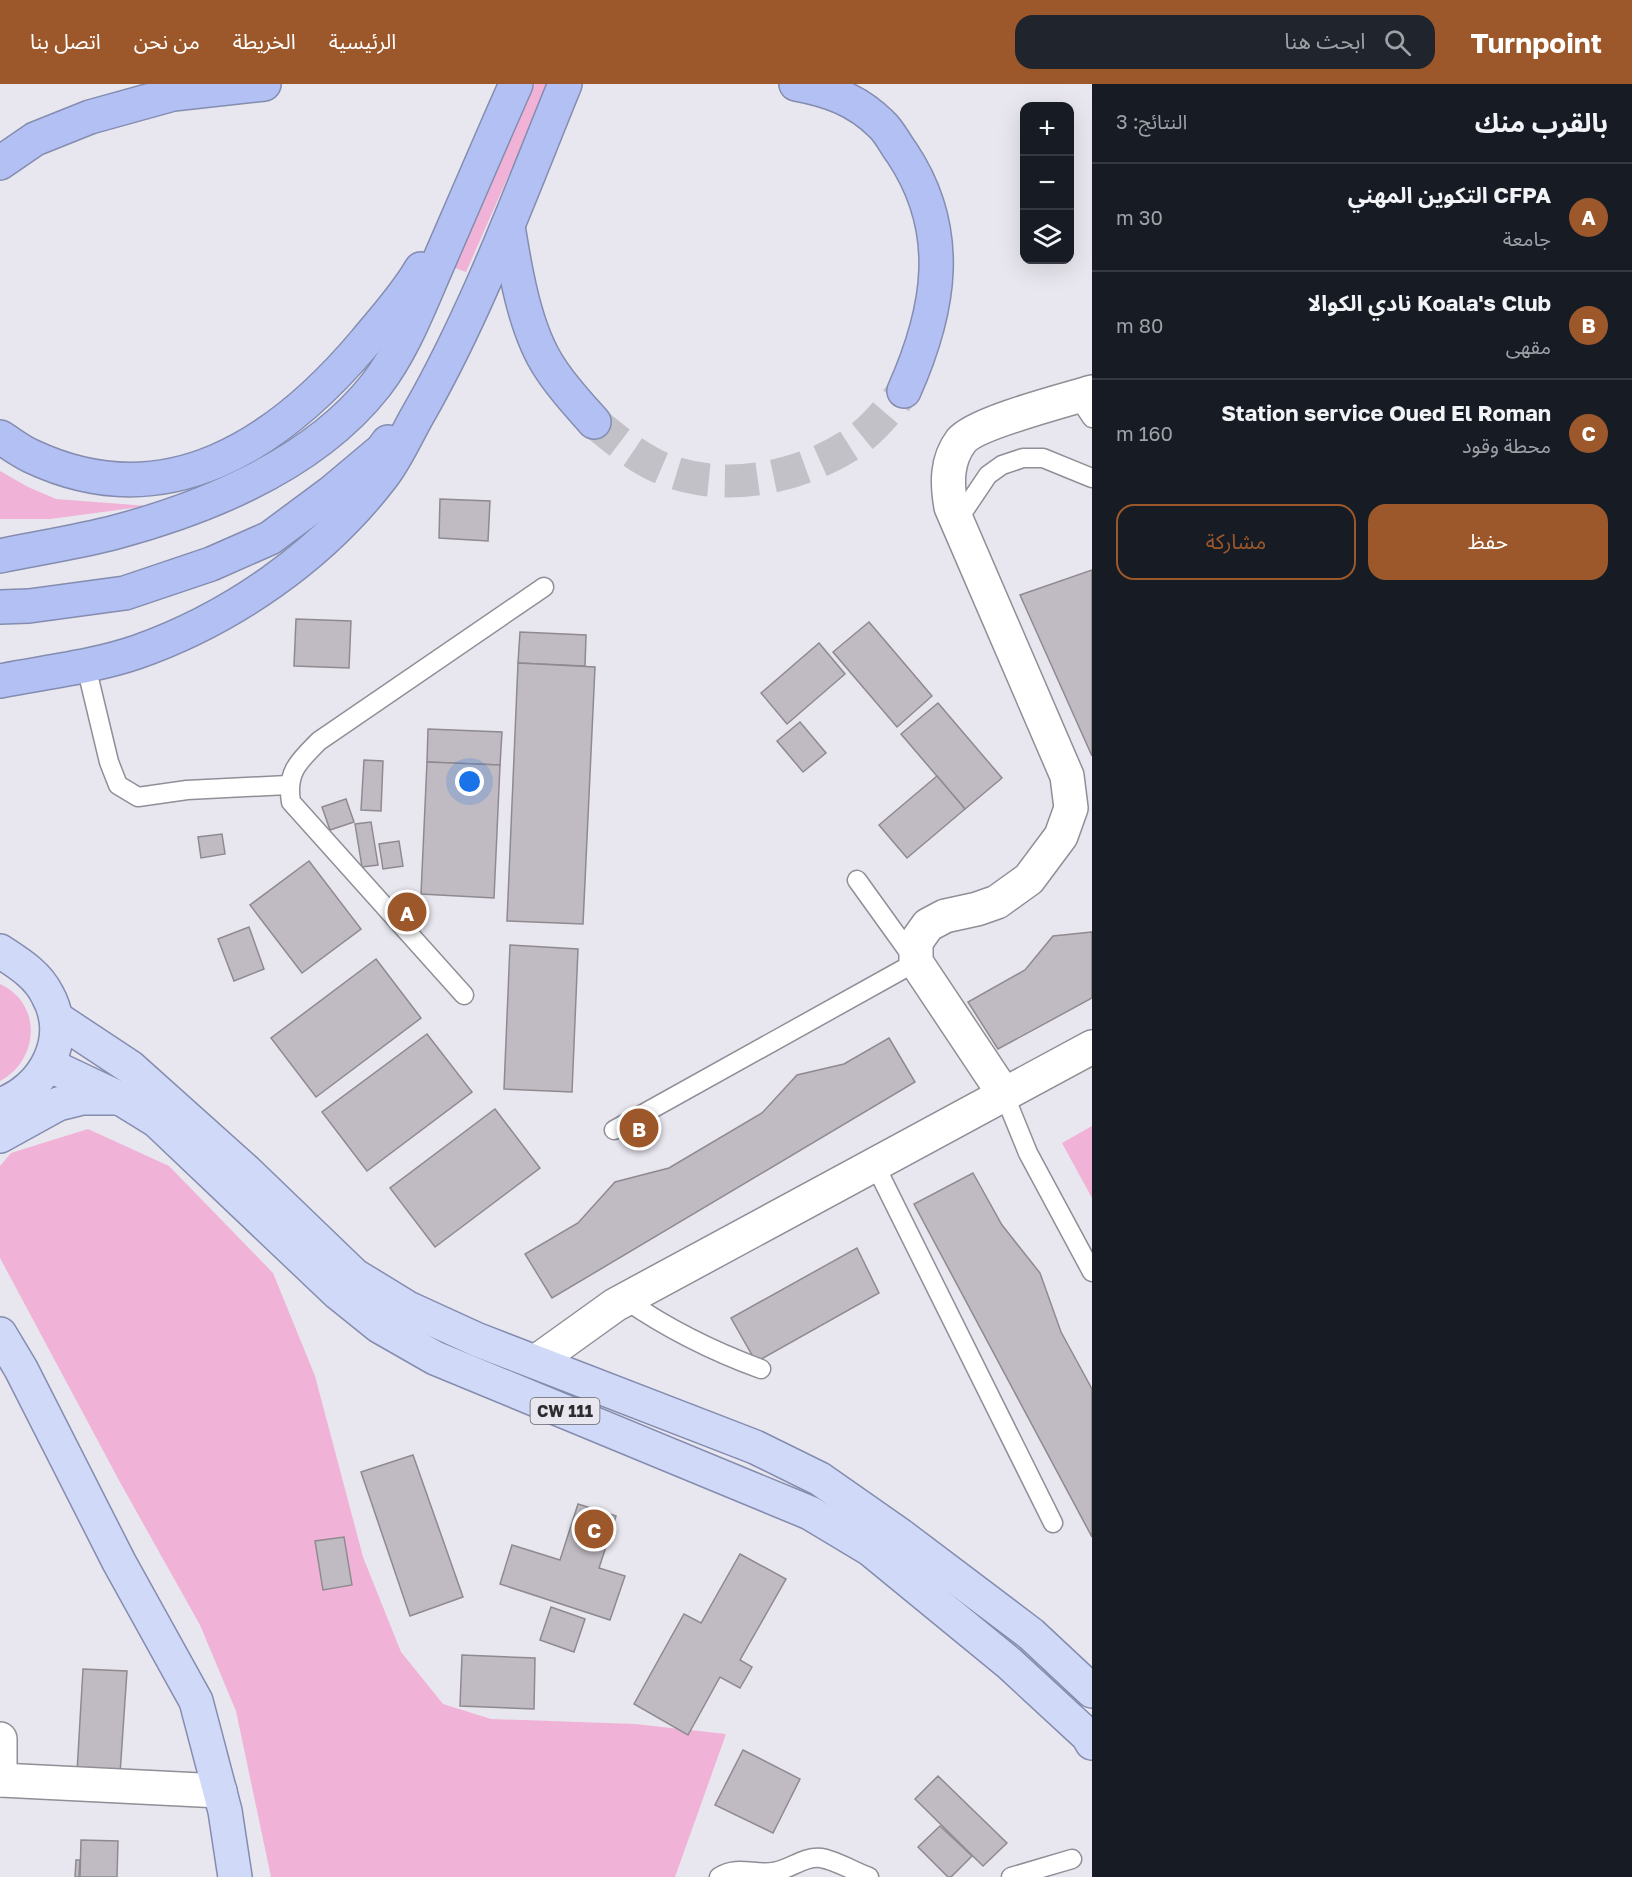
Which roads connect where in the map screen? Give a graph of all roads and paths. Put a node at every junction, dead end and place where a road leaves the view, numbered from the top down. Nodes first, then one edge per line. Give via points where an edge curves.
1 (264, 84) edge
2 (516, 84) edge
3 (566, 84) edge
4 (796, 84) edge
5 (0, 163) edge
6 (472, 186) junction
7 (508, 226) junction
8 (445, 367) junction
9 (904, 391) tunnel mouth
10 (1087, 402) edge
11 (594, 422) tunnel mouth
12 (0, 436) edge
13 (1092, 478) edge
14 (957, 521) junction
15 (0, 556) edge
16 (544, 587) dead end
17 (0, 608) edge
18 (86, 666) junction
19 (0, 681) edge
20 (288, 785) junction
21 (857, 880) dead end
22 (4, 956) edge
23 (916, 962) junction
24 (464, 995) dead end
25 (56, 1018) junction
26 (1092, 1047) edge
27 (48, 1065) junction
28 (1004, 1094) junction
29 (118, 1098) junction
30 (0, 1105) edge
31 (614, 1130) dead end
32 (0, 1136) edge
33 (874, 1165) junction
34 (1092, 1272) edge
35 (626, 1300) junction
36 (0, 1334) edge
37 (537, 1361) junction
38 (761, 1369) dead end
39 (1053, 1523) dead end
40 (1092, 1690) edge
41 (0, 1739) edge
42 (1092, 1743) edge
43 (0, 1780) edge
44 (220, 1791) junction
45 (1072, 1859) dead end
46 (235, 1877) edge
47 (719, 1877) edge
48 (869, 1877) edge
49 (1011, 1877) edge

1 - 5 highway via 173,94 90,117 34,139
2 - 6 highway
3 - 7 highway
4 - 9 highway via 854,101 883,125 916,175 929,209 937,248 935,282 929,323
6 - 12 highway via 417,276 329,383 255,442 231,455 189,472 126,480 59,468 28,455
6 - 15 highway via 407,335 377,384 334,429 291,461 201,504 116,532
7 - 8 highway
7 - 11 highway via 516,276 530,325 548,366
8 - 17 highway via 382,450 270,538 210,564 125,593
8 - 18 highway via 382,477 337,528 287,572 182,634
10 - 14 street via 990,423 963,438 953,456 947,481
13 - 14 lane via 1043,458 1023,458 988,475
14 - 23 street via 1067,776 1071,808 1061,836 1029,879 997,902 945,916 928,925 916,942
16 - 20 lane via 320,741 297,763
18 - 19 highway
18 - 20 lane via 112,770 118,785 138,797 187,790
20 - 24 lane via 291,802
21 - 23 lane
22 - 25 main road via 33,974 48,994
23 - 28 street
23 - 31 lane
25 - 27 main road via 56,1042
25 - 37 main road via 130,1067 354,1275 408,1308
26 - 28 street
27 - 29 main road, CW 111
27 - 30 main road via 34,1085
28 - 33 street
28 - 34 lane via 1028,1153
29 - 32 main road via 82,1098 58,1104
29 - 42 main road, CW 111 via 157,1121 338,1293 380,1326 435,1358 810,1513 870,1549 961,1622
33 - 35 street
33 - 39 lane
35 - 37 street
35 - 38 lane via 695,1342
36 - 44 main road via 196,1701
37 - 40 main road via 755,1448 820,1479 1031,1634
41 - 43 street
43 - 44 street
44 - 46 main road
45 - 49 lane
47 - 48 lane via 727,1872 749,1870 770,1873 786,1870 806,1859 822,1858

